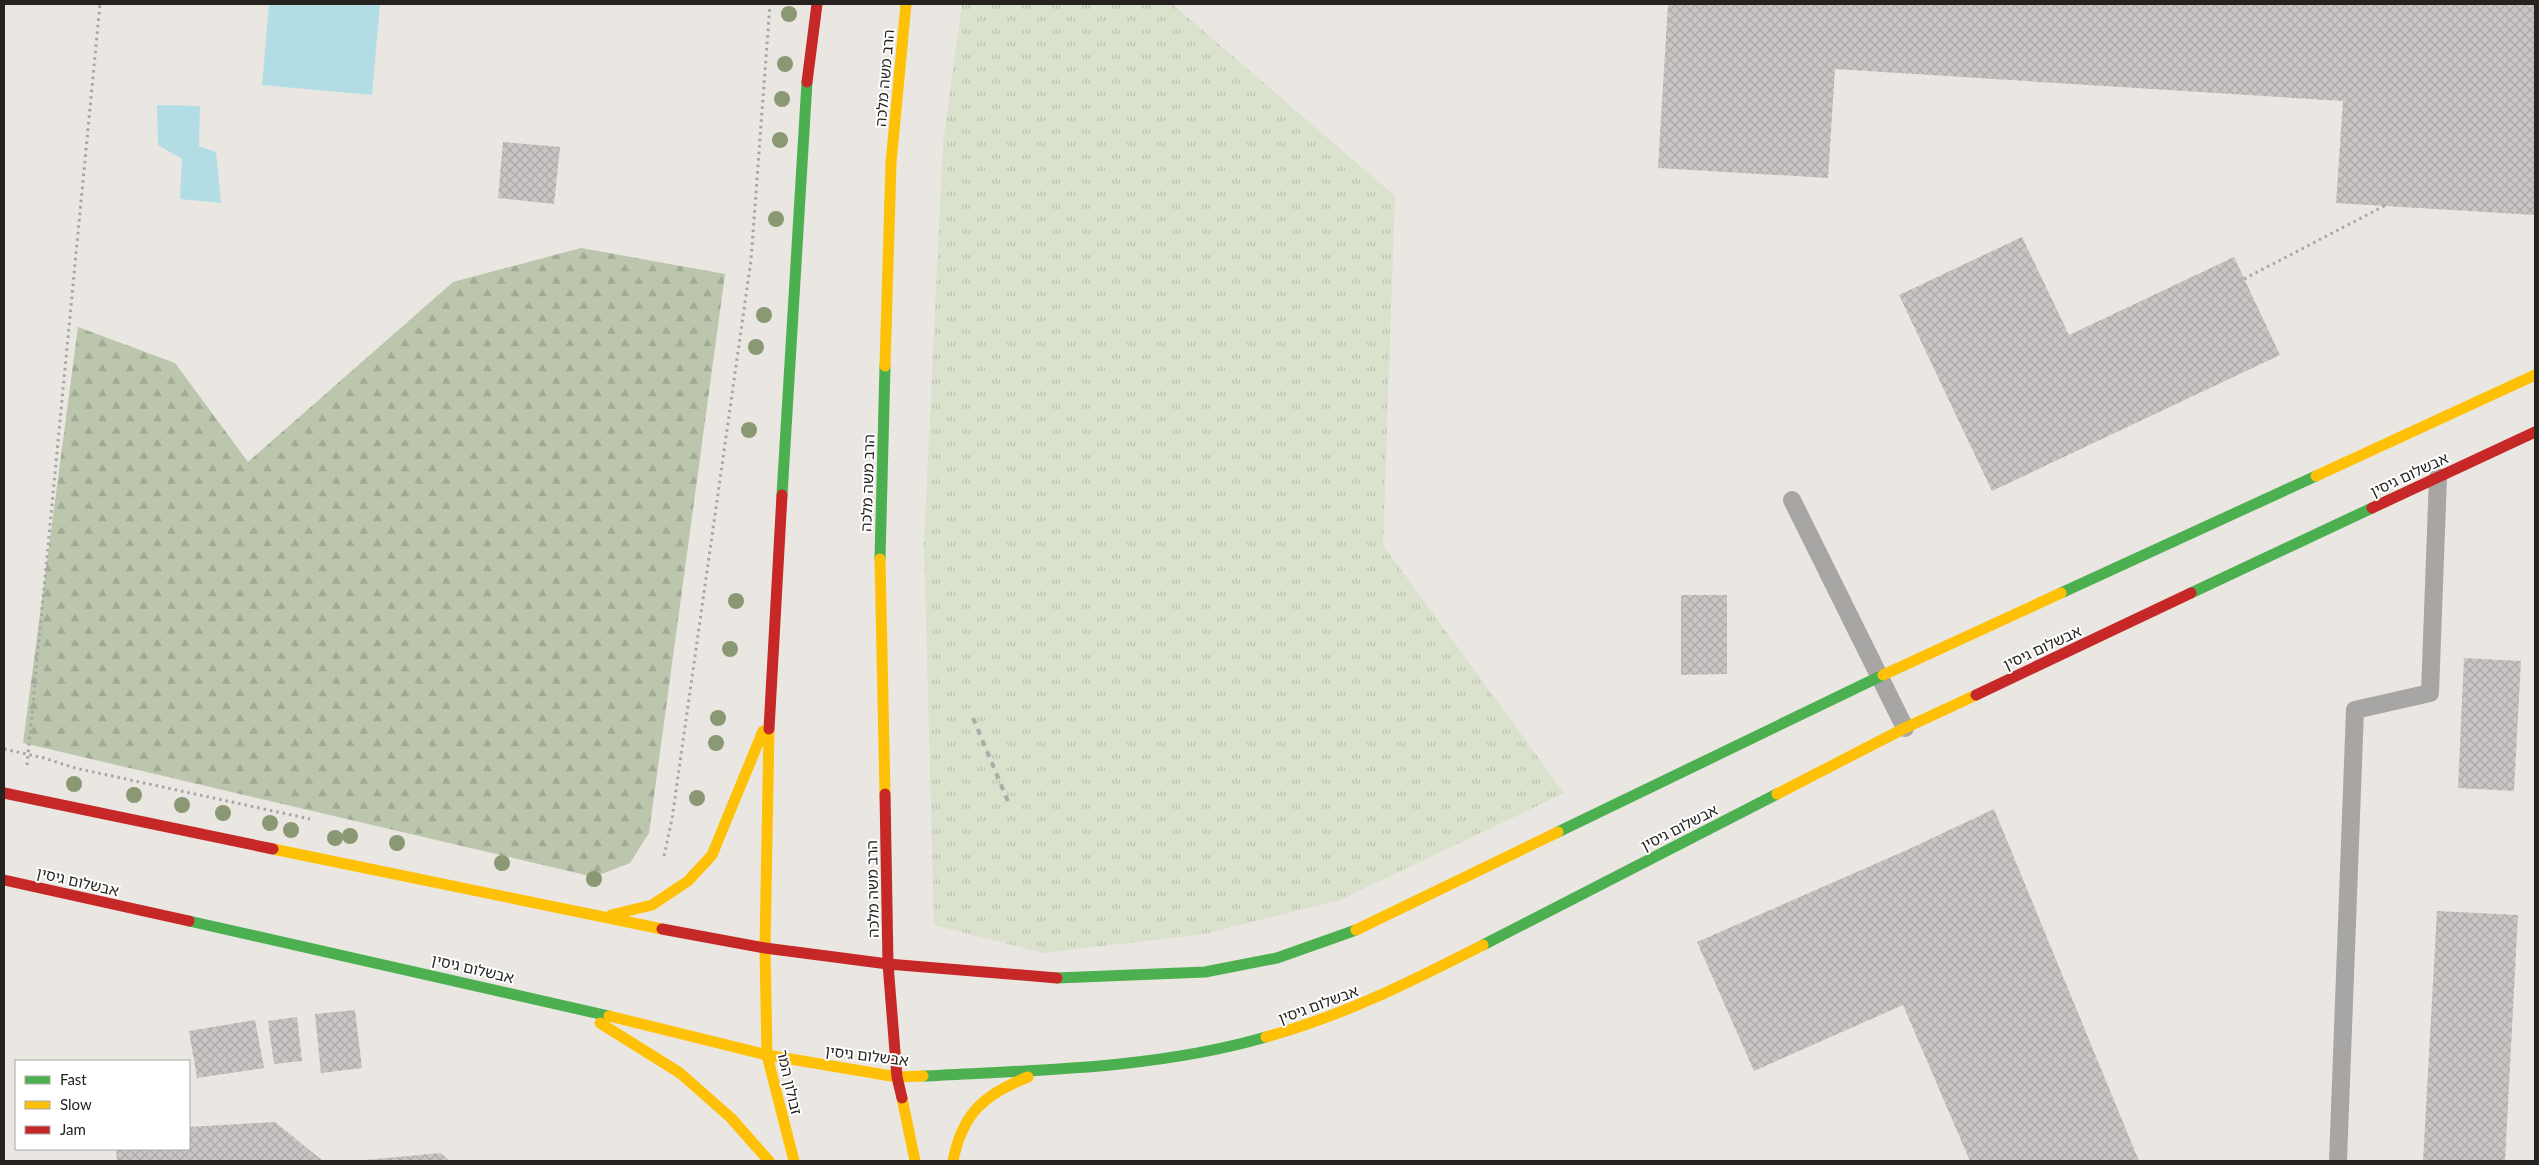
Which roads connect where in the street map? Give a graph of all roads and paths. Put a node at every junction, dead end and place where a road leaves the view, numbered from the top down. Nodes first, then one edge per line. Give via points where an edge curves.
1 (100, 4) edge
2 (770, 4) edge
3 (817, 4) edge
4 (906, 4) edge
5 (2386, 205) dead end
6 (2244, 279) dead end
7 (2535, 374) edge
8 (2535, 432) edge
9 (2486, 454) junction
10 (2514, 455) dead end
11 (2438, 476) junction
12 (1792, 500) dead end
13 (1880, 676) junction
14 (769, 718) junction
15 (1905, 728) junction
16 (4, 794) edge
17 (24, 798) junction
18 (663, 858) dead end
19 (4, 880) edge
20 (600, 917) junction
21 (765, 948) junction
22 (888, 964) junction
23 (546, 1000) junction
24 (767, 1055) junction
25 (1052, 1069) junction
26 (897, 1077) junction
27 (769, 1161) edge
28 (794, 1161) edge
29 (914, 1161) edge
30 (953, 1161) edge
31 (2338, 1161) edge

1 - 17 path
2 - 18 path via 751,260 672,819
3 - 14 street via 809,56
4 - 22 street, הרב משה מלכה via 891,163 880,541
5 - 6 path
7 - 13 street
8 - 9 street, אבשלום גיסין
9 - 10 street
9 - 11 street, אבשלום גיסין
11 - 15 street, אבשלום גיסין
11 - 31 lane via 2430,693 2355,710
12 - 13 lane
13 - 15 lane
13 - 22 street via 1348,934 1277,958 1204,972 1044,978
14 - 20 street via 712,855 688,881 652,906
14 - 21 street
15 - 25 street, אבשלום גיסין via 1391,992 1315,1023 1231,1047 1139,1061
16 - 17 street
17 - 20 street
19 - 23 street, אבשלום גיסין
20 - 21 street
21 - 22 street
21 - 24 street, זבולון המר
22 - 26 street
23 - 24 street, אבשלום גיסין
23 - 27 street via 597,1021 680,1073 731,1118
24 - 26 street, אבשלום גיסין
24 - 28 street, זבולון המר
25 - 26 street, אבשלום גיסין
25 - 30 street via 1004,1085 976,1106 956,1140
26 - 29 street

